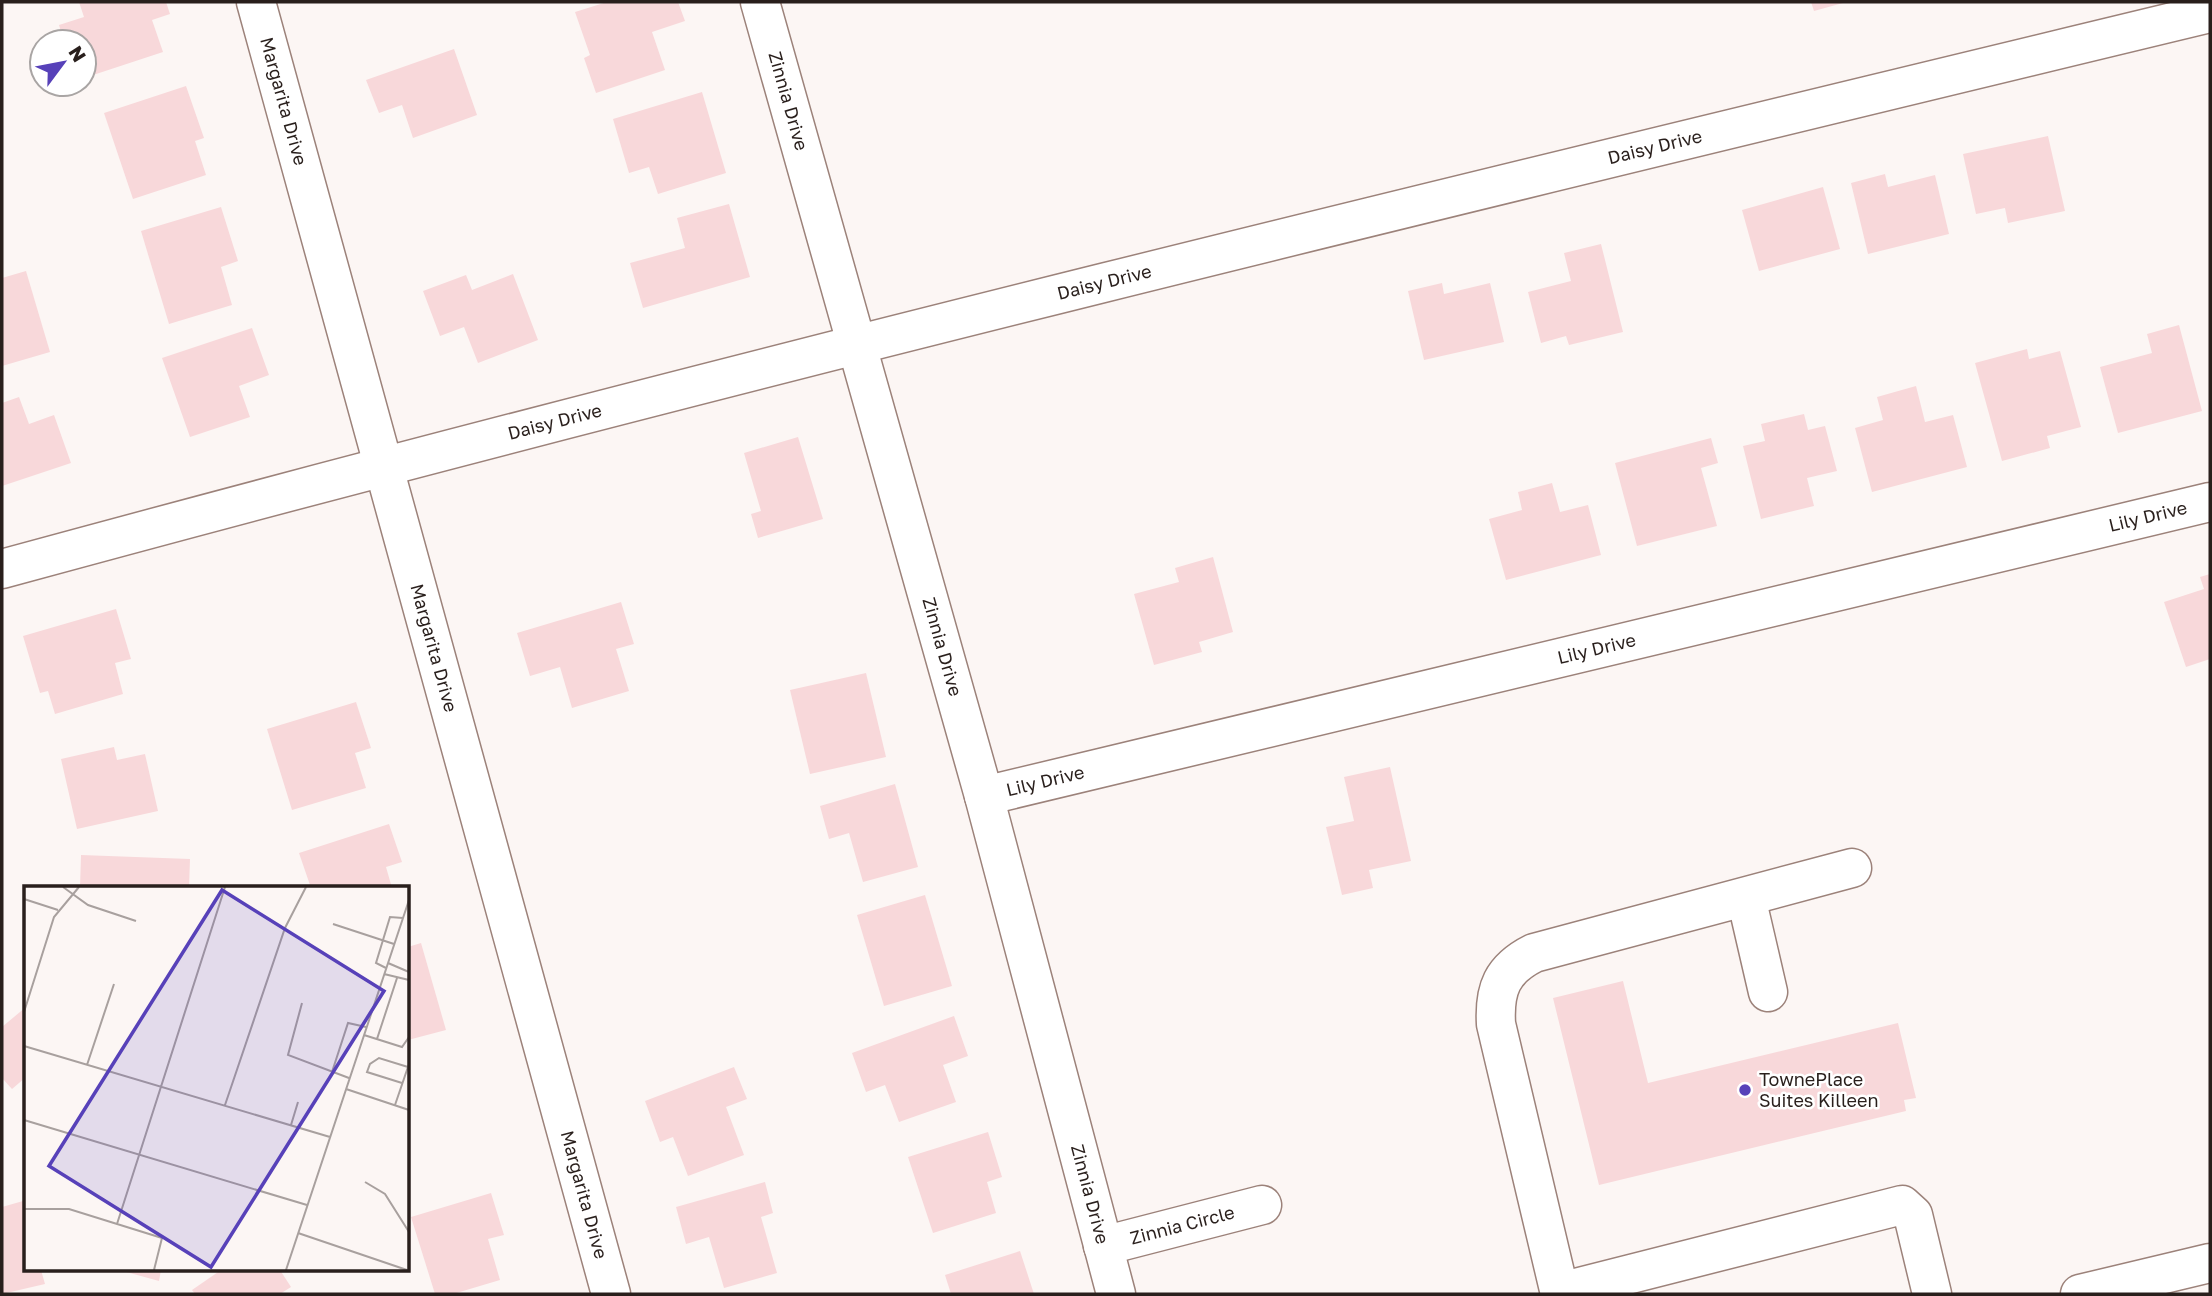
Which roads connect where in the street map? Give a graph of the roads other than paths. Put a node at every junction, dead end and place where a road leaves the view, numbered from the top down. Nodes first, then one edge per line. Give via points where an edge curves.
1 (256, 2) edge
2 (760, 2) edge
3 (2210, 13) edge
4 (855, 345) junction
5 (382, 466) junction
6 (2210, 502) edge
7 (2, 569) edge
8 (984, 796) junction
9 (1852, 868) dead end
10 (1746, 897) junction
11 (1769, 992) dead end
12 (1262, 1205) dead end
13 (1103, 1246) junction
14 (2210, 1263) edge
15 (1560, 1293) edge
16 (611, 1294) edge
17 (1116, 1294) edge
18 (1932, 1294) edge
19 (2080, 1294) edge

1 - 5 street, Margarita Drive
2 - 4 street, Zinnia Drive
3 - 4 street, Daisy Drive
4 - 5 street, Daisy Drive
4 - 8 street, Zinnia Drive
5 - 7 street, Daisy Drive
5 - 16 street, Margarita Drive
6 - 8 street, Lily Drive
8 - 13 street, Zinnia Drive
9 - 10 street
10 - 11 street
10 - 15 street via 1534,953 1503,976 1497,990 1496,1024
12 - 13 street, Zinnia Circle
13 - 17 street, Zinnia Drive
14 - 19 street
15 - 18 street via 1902,1205 1913,1215

